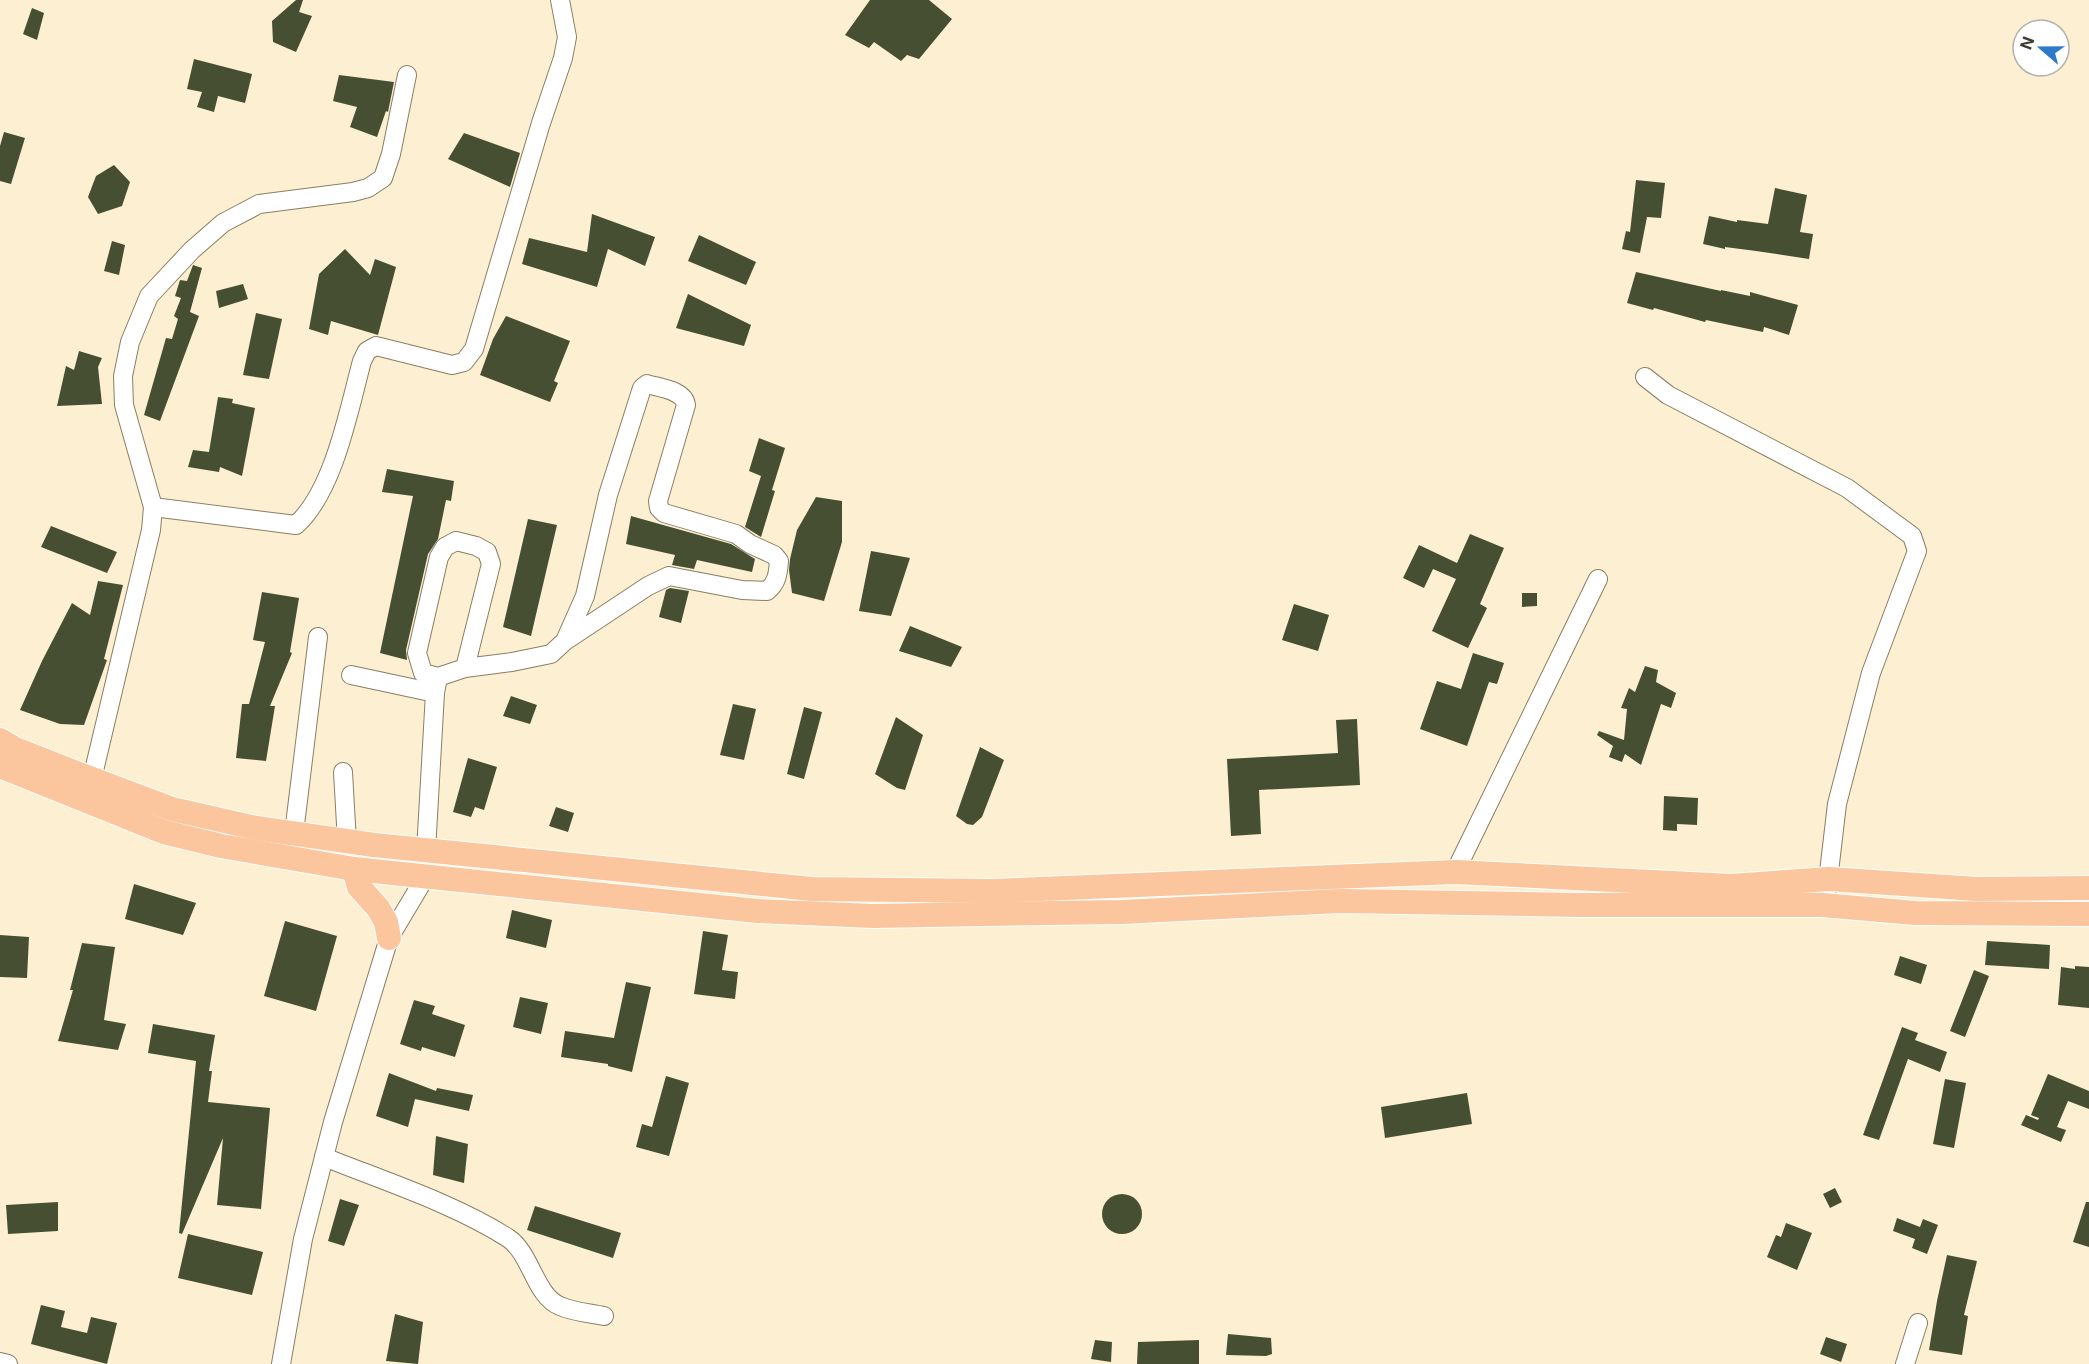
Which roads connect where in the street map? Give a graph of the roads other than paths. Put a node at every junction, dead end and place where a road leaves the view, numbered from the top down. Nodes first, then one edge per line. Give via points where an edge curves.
1 (560, 0) edge
2 (407, 75) dead end
3 (1645, 377) dead end
4 (153, 507) junction
5 (1599, 579) dead end
6 (318, 637) dead end
7 (565, 641) junction
8 (465, 668) junction
9 (351, 675) dead end
10 (437, 685) junction
11 (0, 740) edge
12 (0, 766) edge
13 (343, 772) dead end
14 (92, 779) junction
15 (294, 833) junction
16 (347, 842) junction
17 (426, 851) junction
18 (354, 868) junction
19 (1455, 872) junction
20 (426, 876) junction
21 (1829, 879) junction
22 (2089, 888) edge
23 (1822, 905) junction
24 (2089, 914) edge
25 (389, 938) junction
26 (324, 1157) junction
27 (604, 1316) dead end
28 (1918, 1323) dead end
29 (0, 1362) edge
30 (8, 1364) edge
31 (280, 1364) edge
32 (1905, 1364) edge

1 - 4 street via 567,38 563,58 474,349 464,362 452,365 376,346 367,351 322,491 296,525
2 - 4 street via 383,178 369,188 353,192 259,204 223,223 149,296 130,342 123,376 124,405
3 - 21 street via 1668,395 1847,488 1912,536 1915,544 1917,551 1871,673 1837,804
4 - 14 street via 145,557
5 - 19 street
6 - 15 street
7 - 7 street via 585,596 608,495 642,388 647,384 681,394 686,405 659,507 664,513 736,534 774,555 779,561 778,575 767,591 669,576
7 - 8 street via 551,654
8 - 10 street
8 - 10 street via 491,564 487,552 456,541 445,547 439,557 417,653 423,673
9 - 10 street
10 - 17 street
11 - 14 main road
12 - 18 main road via 164,832
13 - 16 street
14 - 15 main road via 172,809
15 - 16 main road
16 - 17 main road
17 - 19 main road via 812,888 904,891 993,891
18 - 20 main road
18 - 25 main road via 359,887 386,922
19 - 21 main road via 1731,886
20 - 23 main road via 757,911 873,916 1122,912 1341,901
20 - 25 street
21 - 22 main road via 1977,889
21 - 23 street
23 - 24 main road via 1915,914
25 - 26 street
26 - 27 street via 477,1219 511,1240 549,1299 559,1306
26 - 31 street via 303,1239
28 - 32 street
29 - 30 street

